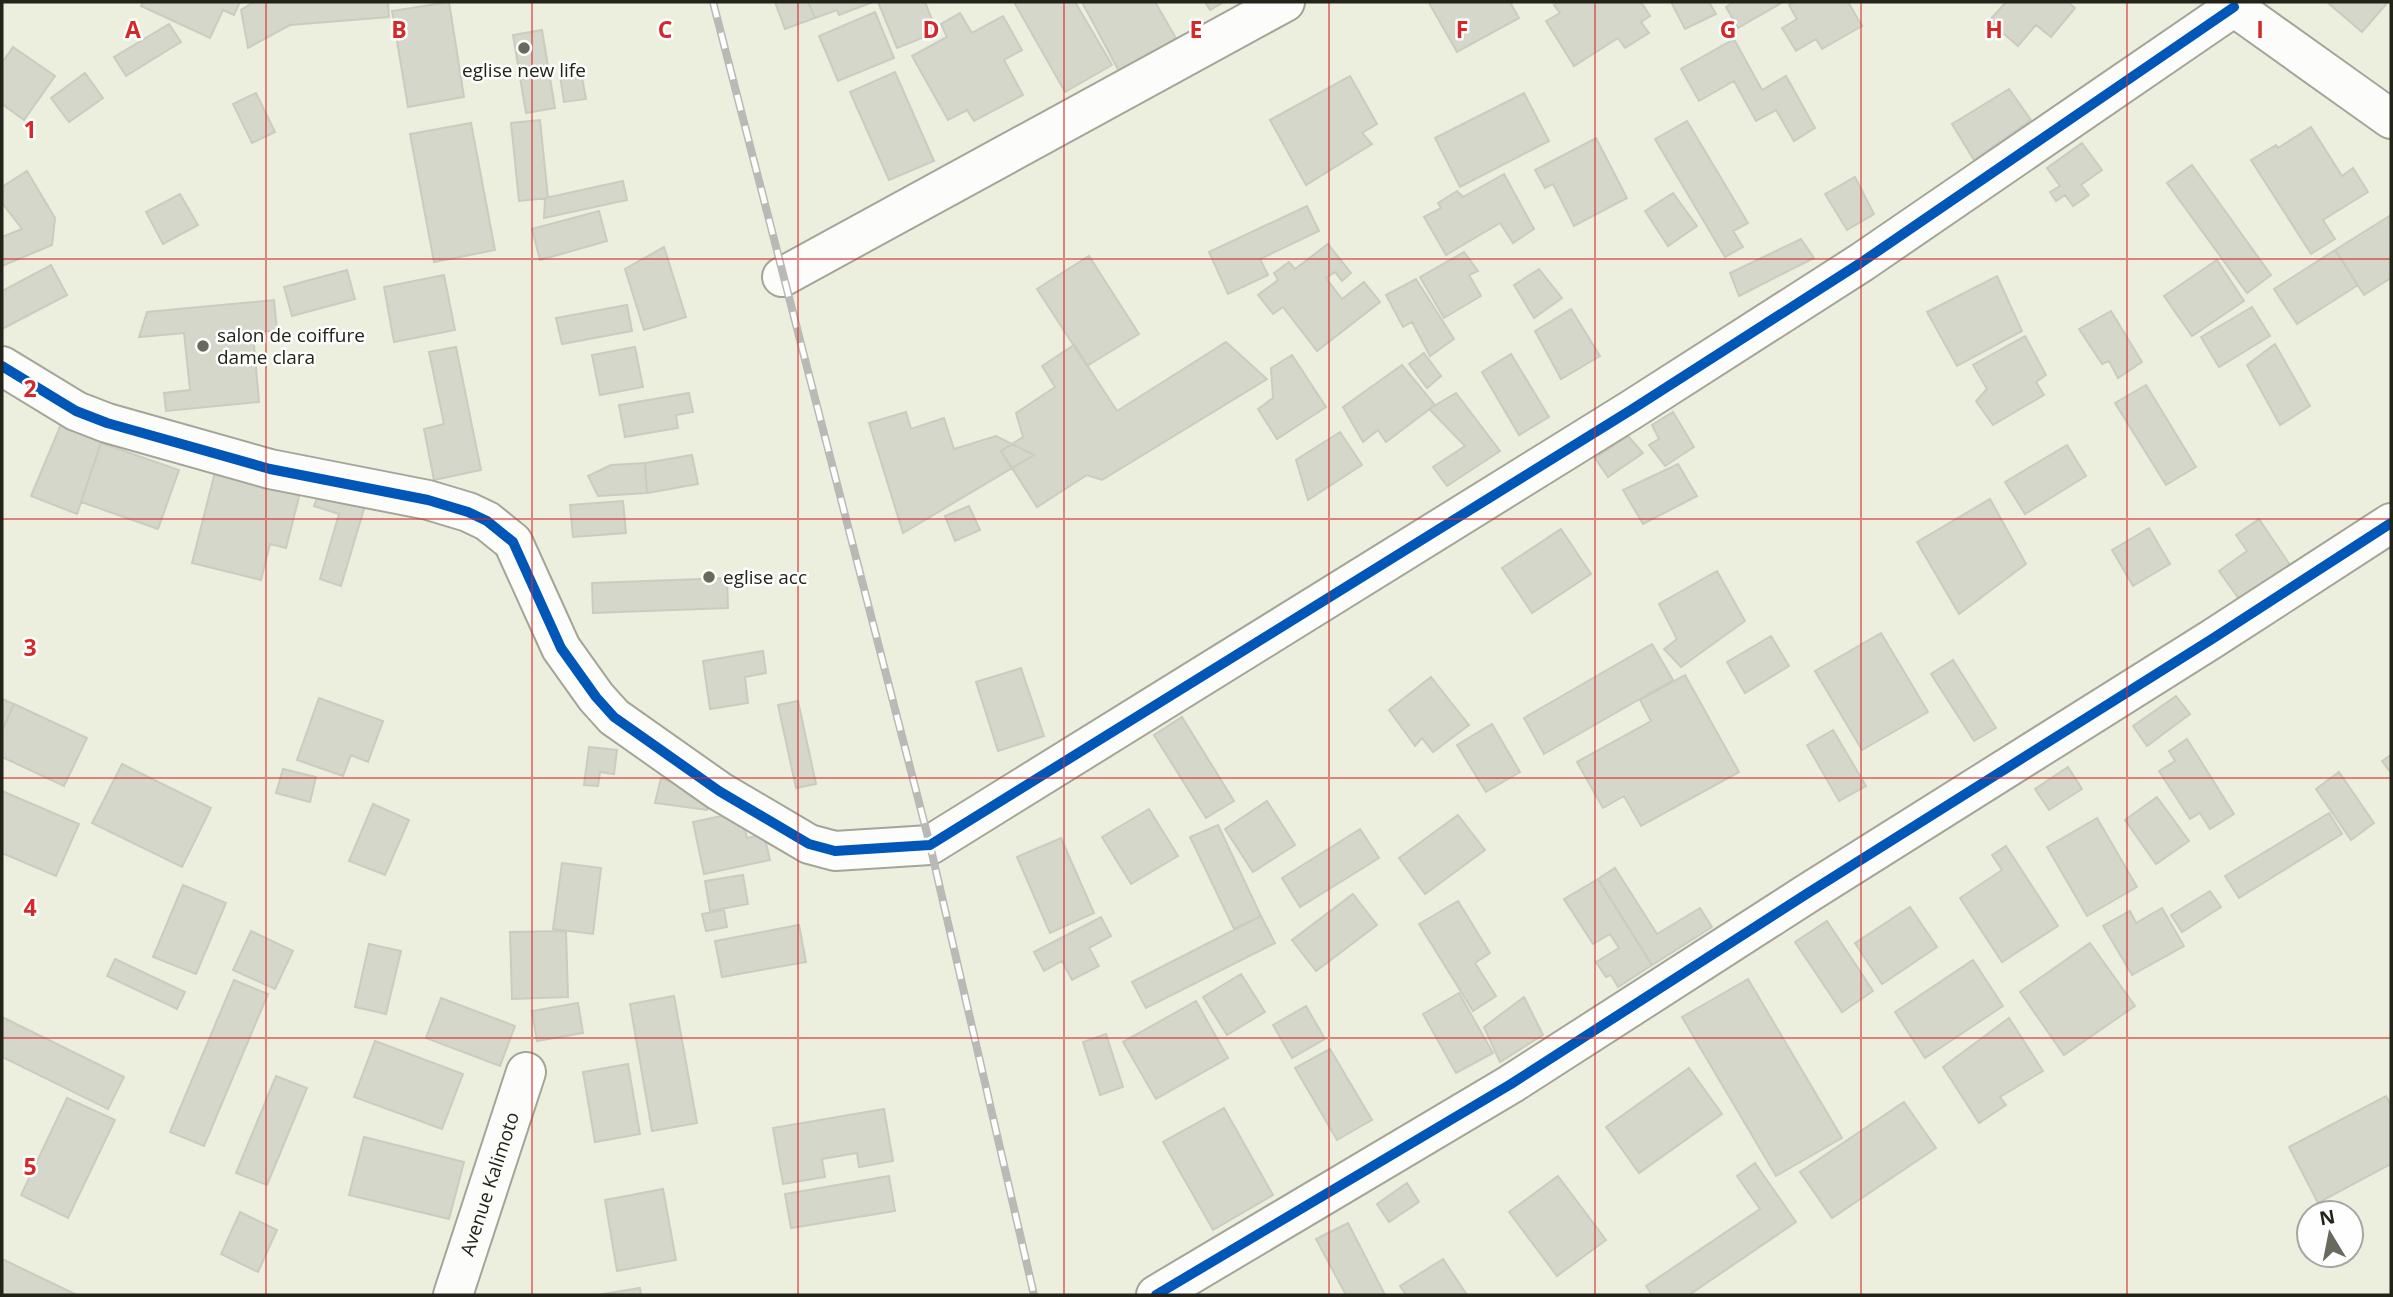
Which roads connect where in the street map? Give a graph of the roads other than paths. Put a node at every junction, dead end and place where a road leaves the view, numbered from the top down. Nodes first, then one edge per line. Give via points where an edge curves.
1 (1285, 2) edge
2 (2231, 4) edge
3 (2391, 119) edge
4 (782, 276) dead end
5 (2, 366) edge
6 (2391, 523) edge
7 (526, 1072) dead end
8 (453, 1295) edge
9 (1156, 1295) edge

1 - 4 street
2 - 3 street
2 - 5 street via 1862,262 930,845 835,851 809,844 719,791 614,717 561,648 513,542 487,521 428,500 270,469 107,423 76,411
6 - 9 street via 1511,1084
7 - 8 street, Avenue Kalimoto

